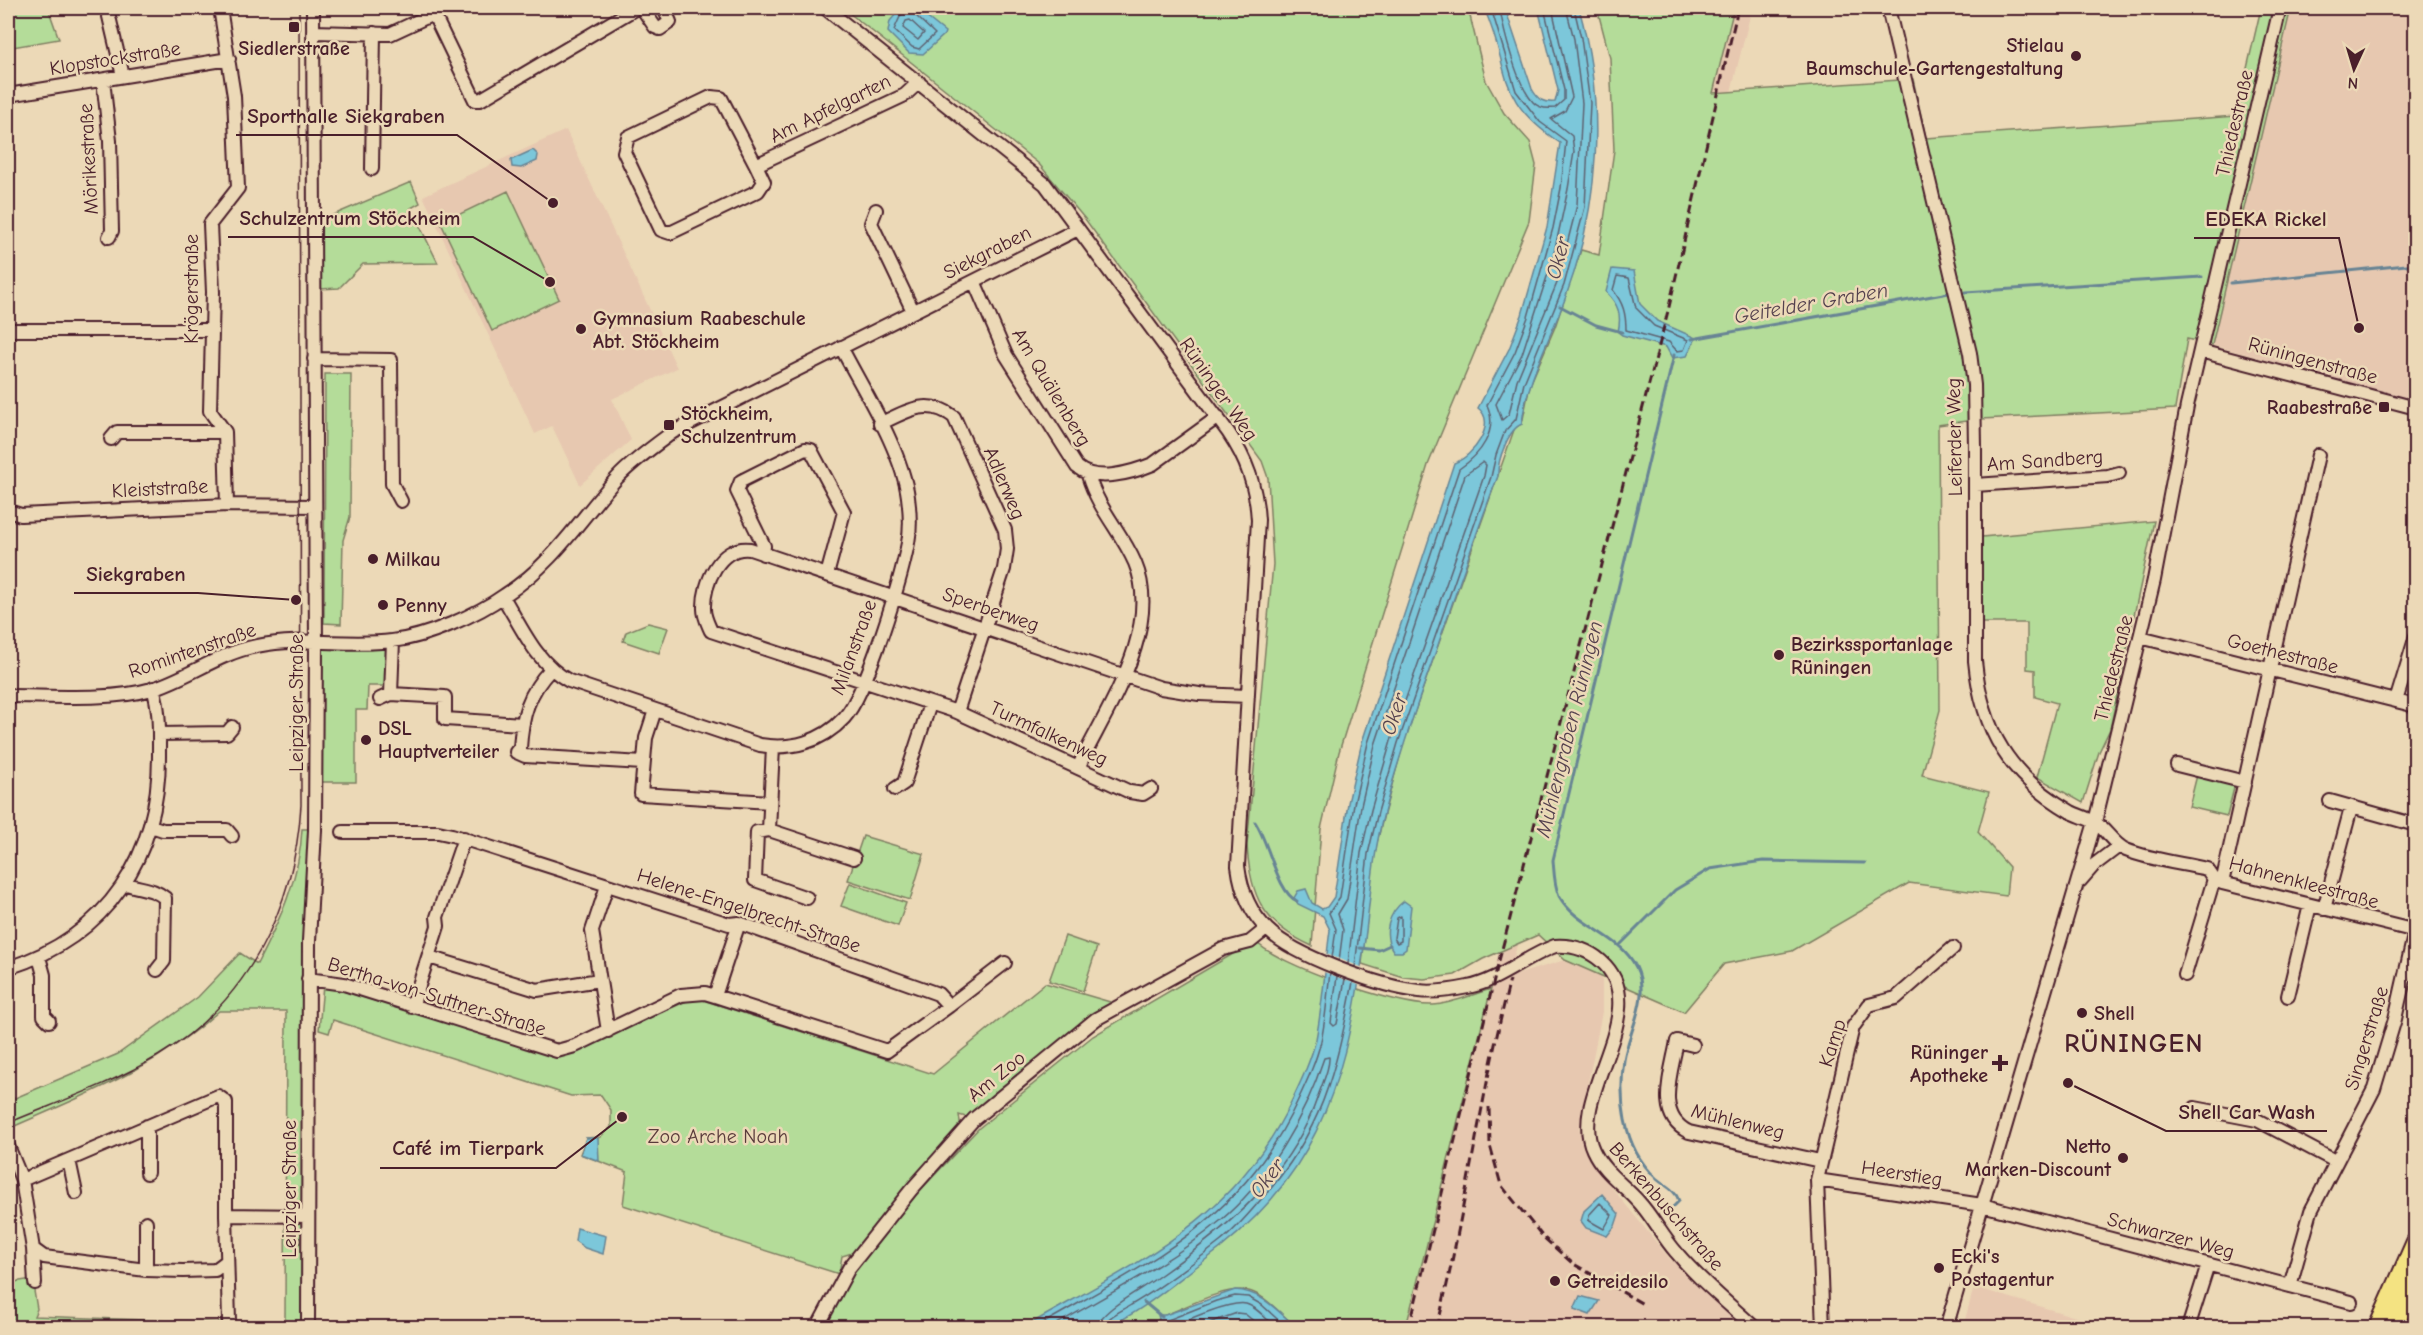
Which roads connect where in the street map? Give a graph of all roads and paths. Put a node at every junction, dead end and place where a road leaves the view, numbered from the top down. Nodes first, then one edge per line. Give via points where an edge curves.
1 (107, 8) edge
2 (220, 8) edge
3 (313, 8) edge
4 (446, 8) edge
5 (636, 8) edge
6 (642, 8) edge
7 (664, 8) edge
8 (825, 8) edge
9 (1888, 8) edge
10 (2280, 8) edge
11 (434, 15) junction
12 (313, 32) junction
13 (374, 33) junction
14 (229, 59) junction
15 (123, 76) junction
16 (102, 80) junction
17 (919, 82) junction
18 (8, 95) edge
19 (756, 165) junction
20 (372, 170) dead end
21 (876, 210) dead end
22 (1078, 229) junction
23 (109, 237) dead end
24 (974, 280) junction
25 (913, 311) junction
26 (8, 330) edge
27 (212, 330) junction
28 (841, 347) junction
29 (2200, 351) junction
30 (314, 359) junction
31 (2415, 408) edge
32 (1218, 417) junction
33 (880, 424) junction
34 (225, 432) junction
35 (111, 439) dead end
36 (2318, 455) dead end
37 (2119, 473) dead end
38 (1088, 475) junction
39 (1975, 485) junction
40 (401, 501) dead end
41 (227, 505) junction
42 (315, 506) junction
43 (8, 511) edge
44 (763, 554) junction
45 (726, 555) joint
46 (827, 575) junction
47 (892, 596) junction
48 (502, 597) junction
49 (985, 627) junction
50 (2415, 636) edge
51 (2140, 637) junction
52 (316, 640) junction
53 (393, 641) junction
54 (551, 669) junction
55 (2270, 671) junction
56 (1123, 676) junction
57 (864, 683) junction
58 (153, 688) junction
59 (8, 696) edge
60 (1248, 696) junction
61 (2396, 701) junction
62 (930, 704) junction
63 (2415, 706) edge
64 (655, 710) junction
65 (957, 712) junction
66 (522, 724) junction
67 (232, 727) dead end
68 (159, 734) junction
69 (773, 747) junction
70 (643, 763) junction
71 (2177, 765) dead end
72 (1078, 768) junction
73 (2245, 782) junction
74 (895, 789) dead end
75 (1151, 789) dead end
76 (2330, 801) dead end
77 (770, 802) junction
78 (2351, 808) junction
79 (2095, 822) junction
80 (2415, 825) edge
81 (151, 826) junction
82 (769, 830) junction
83 (343, 832) dead end
84 (232, 836) dead end
85 (464, 838) junction
86 (2119, 846) junction
87 (854, 858) dead end
88 (2218, 881) junction
89 (124, 883) junction
90 (2077, 884) junction
91 (607, 885) junction
92 (807, 898) dead end
93 (2310, 905) junction
94 (2324, 909) junction
95 (739, 923) junction
96 (1266, 929) junction
97 (2415, 931) edge
98 (1953, 948) dead end
99 (39, 957) junction
100 (429, 957) junction
101 (1005, 963) dead end
102 (8, 968) edge
103 (157, 970) dead end
104 (2185, 975) dead end
105 (308, 978) junction
106 (599, 980) junction
107 (715, 996) junction
108 (2288, 996) dead end
109 (949, 1006) junction
110 (412, 1007) junction
111 (49, 1021) dead end
112 (608, 1031) junction
113 (1693, 1045) dead end
114 (2195, 1108) dead end
115 (147, 1126) junction
116 (8, 1146) edge
117 (69, 1160) junction
118 (1820, 1161) junction
119 (2335, 1161) junction
120 (147, 1173) dead end
121 (22, 1180) junction
122 (1817, 1180) junction
123 (76, 1193) dead end
124 (1982, 1204) junction
125 (225, 1215) junction
126 (308, 1216) junction
127 (147, 1222) dead end
128 (2415, 1242) edge
129 (33, 1249) junction
130 (227, 1261) junction
131 (2208, 1265) junction
132 (146, 1270) junction
133 (2415, 1277) edge
134 (35, 1283) dead end
135 (2290, 1286) junction
136 (2351, 1302) dead end
137 (229, 1321) dead end
138 (308, 1328) edge
139 (817, 1328) edge
140 (1755, 1328) edge
141 (1823, 1328) edge
142 (1946, 1328) edge
143 (2188, 1328) edge
144 (2378, 1328) edge
145 (2394, 1328) edge

1 - 15 street
2 - 14 street, Krögerstraße
3 - 12 street, Leipziger Straße
4 - 11 street
5 - 11 street via 480,100 475,100
6 - 7 street via 660,29 670,22
8 - 17 street, Rüninger Weg
9 - 39 street, Leiferder Weg via 1970,353
10 - 29 street, Thiedestraße
11 - 13 street via 390,34
12 - 13 street
12 - 30 street, Leipziger Straße
13 - 20 street
14 - 15 street, Klopstockstraße
14 - 27 street, Krögerstraße via 237,188 210,224
15 - 16 street, Klopstockstraße
16 - 18 street, Klopstockstraße
16 - 23 street, Mörikestraße via 110,141
17 - 19 street, Am Apfelgarten via 905,94
17 - 22 street, Rüninger Weg via 1045,184
19 - 19 street, Am Apfelgarten via 764,182 758,191 670,233 661,230 624,152 625,143 628,137 711,97 721,98
21 - 25 street via 872,223
22 - 24 street, Siekgraben
22 - 32 street, Rüninger Weg
24 - 25 street, Siekgraben
24 - 38 street, Am Quälenberg via 1006,355 1077,467
25 - 28 street, Siekgraben
26 - 27 street
27 - 34 street, Krögerstraße via 210,411
28 - 33 street, Milanstraße
28 - 48 street, Siekgraben via 685,425 650,449 620,476 560,548
29 - 31 street, Rüningenstraße
29 - 51 street, Thiedestraße
30 - 40 street via 391,360 392,484
30 - 42 street, Leipziger Straße
32 - 38 street, Am Quälenberg via 1153,464
32 - 60 street, Rüninger Weg via 1243,456 1257,507
33 - 47 street, Milanstraße via 902,470 910,513 908,542
33 - 49 street, Adlerweg via 924,405 947,412 960,426 1007,539 1004,568
34 - 35 street via 117,432
34 - 41 street, Krögerstraße
36 - 55 street
37 - 39 street, Am Sandberg
38 - 56 street, Am Quälenberg via 1095,497 1132,556 1141,581 1141,625
39 - 79 street, Leiferder Weg via 1975,661 1978,693 1990,728 2017,772 2071,812
41 - 42 street, Kleiststraße
41 - 43 street, Kleiststraße via 21,515
42 - 52 street, Leipziger Straße
44 - 45 street, Sperberweg via 744,549
44 - 46 street, Sperberweg
44 - 46 street via 764,546 738,486 805,449 812,450 844,512
45 - 57 street, Turmfalkenweg via 716,565 705,599 705,616 711,631
46 - 47 street, Sperberweg
47 - 49 street, Sperberweg
47 - 57 street, Milanstraße
48 - 53 street, Siekgraben via 450,623
48 - 54 street, Milanstraße
49 - 56 street, Sperberweg
49 - 65 street, Adlerweg
50 - 61 street
51 - 55 street, Goethestraße
51 - 79 street, Thiedestraße
52 - 53 street, Siekgraben
52 - 58 street, Romintenstraße via 287,640 234,652
52 - 105 street, Leipziger Straße via 315,830
53 - 66 street via 385,697 445,697 445,719
54 - 64 street, Milanstraße via 569,681
54 - 66 street via 533,689
55 - 61 street, Goethestraße
55 - 73 street
56 - 60 street, Sperberweg via 1180,692
56 - 72 street, Am Quälenberg
57 - 62 street, Turmfalkenweg
57 - 69 street, Milanstraße via 851,709 831,729 803,744
58 - 59 street, Romintenstraße via 107,695
58 - 68 street
60 - 96 street, Rüninger Weg via 1238,866 1245,897
61 - 63 street, Goethestraße
62 - 65 street, Turmfalkenweg
62 - 74 street via 904,783
64 - 69 street, Milanstraße
64 - 70 street via 645,738
65 - 72 street, Turmfalkenweg
66 - 70 street via 520,748 516,752 525,756
67 - 68 street via 227,733
68 - 81 street via 158,792
69 - 77 street
70 - 77 street via 641,794
71 - 73 street
72 - 75 street, Turmfalkenweg via 1130,792 1143,794
73 - 88 street
76 - 78 street
77 - 82 street
78 - 80 street
78 - 94 street
79 - 86 street, Hahnenkleestraße
79 - 90 street, Thiedestraße
81 - 84 street via 164,830 226,830
81 - 89 street
82 - 87 street
82 - 92 street via 758,832 755,880
83 - 85 street, Helene-Engelbrecht-Straße via 438,832
85 - 91 street, Helene-Engelbrecht-Straße
85 - 100 street via 437,917
86 - 88 street, Hahnenkleestraße via 2207,869
86 - 90 street via 2094,864
88 - 93 street, Hahnenkleestraße
88 - 104 street
89 - 99 street via 111,903 79,933
89 - 103 street via 157,890 165,898 165,961
90 - 124 street, Thiedestraße
91 - 95 street, Helene-Engelbrecht-Straße via 729,924
91 - 106 street via 592,931
93 - 94 street, Hahnenkleestraße
93 - 108 street
94 - 97 street, Hahnenkleestraße
95 - 107 street
95 - 109 street, Helene-Engelbrecht-Straße via 938,994
96 - 139 street, Am Zoo via 1250,942 1223,949 1096,1019 974,1119 849,1268
96 - 140 street, Berkenbuschstraße via 1310,956 1374,980 1421,992 1470,987 1543,950 1569,945 1596,957 1607,967 1617,990 1618,1005 1609,1056 1589,1112 1593,1150 1676,1252
97 - 119 street, Singerstraße via 2374,1089
98 - 118 street, Kamp via 1896,998 1869,1005 1853,1027
99 - 102 street
99 - 111 street via 44,975 44,1016
100 - 106 street via 537,990
100 - 110 street
101 - 109 street
105 - 110 street, Bertha-von-Suttner-Straße via 344,984
105 - 126 street, Leipziger Straße
106 - 112 street
107 - 109 street, Bertha-von-Suttner-Straße via 887,1051
107 - 112 street, Bertha-von-Suttner-Straße via 681,995
110 - 112 street, Bertha-von-Suttner-Straße via 557,1051
113 - 118 street, Mühlenweg via 1677,1041 1668,1100 1676,1124 1689,1132
114 - 119 street via 2258,1120
115 - 117 street
115 - 120 street
115 - 125 street via 218,1096 226,1102
116 - 121 street
117 - 121 street
117 - 123 street
118 - 122 street
119 - 135 street, Singerstraße via 2311,1211
121 - 129 street
122 - 124 street, Heerstieg
122 - 141 street
124 - 131 street, Schwarzer Weg
124 - 142 street, Thiedestraße
125 - 126 street
125 - 130 street
126 - 138 street, Leipziger Straße
127 - 132 street
128 - 144 highway
129 - 132 street via 44,1257
129 - 134 street
130 - 132 street via 215,1270
130 - 137 street
131 - 135 street, Schwarzer Weg
131 - 143 street
133 - 145 highway
135 - 136 street, Schwarzer Weg

